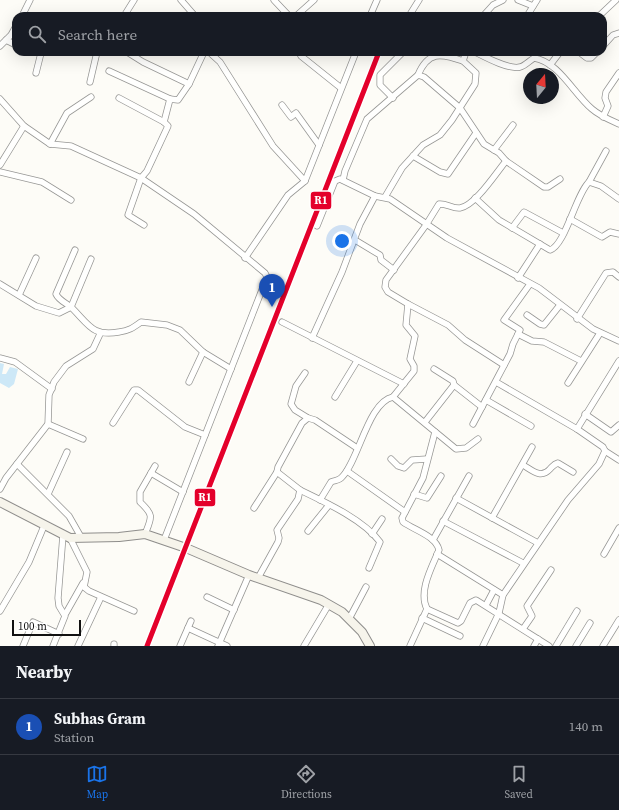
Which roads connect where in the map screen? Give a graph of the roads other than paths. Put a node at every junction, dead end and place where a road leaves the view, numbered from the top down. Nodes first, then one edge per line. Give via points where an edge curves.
1 (30, 0) edge
2 (134, 0) edge
3 (181, 0) edge
4 (191, 0) edge
5 (274, 0) edge
6 (314, 0) edge
7 (377, 0) edge
8 (419, 0) edge
9 (502, 0) edge
10 (518, 0) edge
11 (538, 0) edge
12 (616, 0) edge
13 (533, 6) junction
14 (186, 7) junction
15 (24, 12) edge
16 (126, 12) edge
17 (191, 12) edge
18 (285, 12) edge
19 (300, 12) edge
20 (372, 12) edge
21 (412, 12) edge
22 (487, 12) edge
23 (529, 12) edge
24 (604, 12) edge
25 (12, 32) edge
26 (619, 33) edge
27 (6, 40) junction
28 (607, 42) edge
29 (12, 43) edge
30 (0, 46) edge
31 (42, 56) edge
32 (96, 56) edge
33 (133, 56) edge
34 (202, 56) edge
35 (213, 56) edge
36 (301, 56) edge
37 (354, 56) edge
38 (399, 56) edge
39 (435, 56) edge
40 (452, 56) edge
41 (464, 56) edge
42 (482, 56) edge
43 (557, 56) edge
44 (584, 56) edge
45 (593, 56) edge
46 (463, 60) junction
47 (550, 65) junction
48 (109, 71) dead end
49 (36, 73) dead end
50 (619, 73) edge
51 (418, 75) junction
52 (90, 82) dead end
53 (189, 84) junction
54 (341, 88) junction
55 (91, 97) dead end
56 (120, 98) dead end
57 (393, 98) junction
58 (0, 99) edge
59 (170, 99) junction
60 (282, 105) dead end
61 (460, 108) junction
62 (603, 117) junction
63 (164, 122) junction
64 (513, 124) dead end
65 (619, 124) edge
66 (24, 126) junction
67 (476, 133) junction
68 (50, 144) junction
69 (319, 146) junction
70 (494, 150) junction
71 (606, 151) dead end
72 (413, 156) junction
73 (506, 161) junction
74 (0, 165) edge
75 (0, 172) edge
76 (140, 178) junction
77 (560, 179) dead end
78 (343, 180) junction
79 (305, 181) junction
80 (589, 182) junction
81 (375, 196) junction
82 (385, 197) junction
83 (475, 198) junction
84 (619, 199) edge
85 (70, 200) dead end
86 (570, 219) junction
87 (144, 225) dead end
88 (426, 225) junction
89 (317, 226) dead end
90 (512, 228) junction
91 (563, 233) junction
92 (619, 234) edge
93 (355, 240) junction
94 (540, 244) junction
95 (75, 250) dead end
96 (36, 258) dead end
97 (245, 258) junction
98 (91, 259) dead end
99 (394, 270) junction
100 (619, 276) edge
101 (518, 278) junction
102 (0, 284) edge
103 (530, 284) junction
104 (19, 296) junction
105 (408, 304) junction
106 (560, 305) junction
107 (70, 307) junction
108 (527, 315) dead end
109 (577, 319) junction
110 (282, 322) dead end
111 (600, 333) junction
112 (100, 334) junction
113 (518, 334) junction
114 (312, 338) junction
115 (619, 341) edge
116 (204, 352) junction
117 (0, 358) edge
118 (357, 360) junction
119 (581, 361) junction
120 (619, 361) edge
121 (504, 365) junction
122 (231, 369) junction
123 (434, 369) dead end
124 (306, 373) dead end
125 (189, 382) dead end
126 (496, 382) junction
127 (568, 383) dead end
128 (404, 384) junction
129 (454, 385) junction
130 (52, 389) junction
131 (335, 397) dead end
132 (393, 397) junction
133 (486, 400) junction
134 (482, 407) junction
135 (585, 414) junction
136 (308, 418) junction
137 (426, 422) junction
138 (113, 423) dead end
139 (48, 424) junction
140 (473, 424) dead end
141 (531, 426) dead end
142 (619, 426) edge
143 (577, 429) junction
144 (434, 432) junction
145 (205, 435) junction
146 (83, 439) dead end
147 (478, 439) dead end
148 (532, 447) dead end
149 (357, 448) junction
150 (605, 451) junction
151 (67, 452) dead end
152 (391, 459) dead end
153 (427, 459) junction
154 (619, 460) edge
155 (17, 464) junction
156 (523, 465) junction
157 (155, 466) dead end
158 (347, 470) junction
159 (277, 472) junction
160 (573, 472) dead end
161 (151, 473) junction
162 (441, 476) dead end
163 (469, 476) dead end
164 (0, 489) edge
165 (300, 490) junction
166 (183, 492) junction
167 (48, 494) junction
168 (414, 494) junction
169 (456, 498) junction
170 (320, 500) junction
171 (0, 502) edge
172 (329, 505) junction
173 (254, 508) dead end
174 (405, 512) junction
175 (382, 518) dead end
176 (492, 518) junction
177 (443, 521) junction
178 (44, 526) junction
179 (619, 528) edge
180 (308, 531) dead end
181 (145, 534) junction
182 (372, 534) junction
183 (67, 536) junction
184 (81, 537) junction
185 (164, 540) junction
186 (433, 540) junction
187 (538, 543) junction
188 (437, 554) junction
189 (604, 554) dead end
190 (523, 563) junction
191 (369, 568) dead end
192 (551, 570) dead end
193 (249, 575) junction
194 (258, 578) junction
195 (83, 583) junction
196 (366, 587) dead end
197 (494, 590) junction
198 (503, 595) junction
199 (101, 597) junction
200 (207, 597) dead end
201 (329, 604) junction
202 (486, 605) junction
203 (427, 609) junction
204 (234, 610) junction
205 (0, 611) edge
206 (134, 611) dead end
207 (577, 612) dead end
208 (499, 613) junction
209 (65, 614) junction
210 (422, 618) junction
211 (349, 619) junction
212 (619, 620) edge
213 (191, 621) dead end
214 (590, 623) dead end
215 (188, 628) junction
216 (524, 630) junction
217 (59, 634) junction
218 (460, 636) dead end
219 (538, 639) junction
220 (219, 644) edge
221 (23, 646) edge
222 (53, 646) edge
223 (78, 646) edge
224 (180, 646) edge
225 (227, 646) edge
226 (304, 646) edge
227 (369, 646) edge
228 (410, 646) edge
229 (483, 646) edge
230 (534, 646) edge
231 (549, 646) edge
232 (556, 646) edge
233 (576, 646) edge
234 (604, 646) edge

1 - 15 street
2 - 16 street
3 - 14 street
4 - 14 street
5 - 18 street
6 - 19 street
7 - 20 street
8 - 21 street
9 - 22 street
10 - 13 street
11 - 13 street
12 - 24 street
13 - 23 street
14 - 17 street
25 - 27 street
26 - 28 street
27 - 29 street
27 - 30 street
31 - 49 street
32 - 52 street
33 - 53 street
34 - 53 street
35 - 79 street via 220,62 273,146
36 - 54 street
37 - 54 street
38 - 57 street via 380,75 380,85
39 - 51 street via 423,63
40 - 46 street
41 - 46 street
42 - 47 street via 518,68 534,58
43 - 47 street
44 - 45 street
46 - 61 street via 477,77
47 - 62 street via 584,103
48 - 59 street
50 - 62 street via 606,92 608,106
51 - 57 street
51 - 61 street via 424,77
53 - 59 street via 178,100
54 - 69 street
55 - 68 street via 67,113
56 - 63 street
57 - 78 street via 364,123
58 - 66 street
59 - 63 street
60 - 69 street via 291,117 296,113
61 - 67 street
61 - 72 street via 440,135 429,140
62 - 65 street
63 - 76 street via 168,126 147,171
64 - 70 street
66 - 68 street
66 - 74 street
67 - 70 street via 484,144
67 - 72 street via 448,174
68 - 76 street via 71,146
69 - 79 street
70 - 73 street
71 - 80 street
72 - 82 street via 402,168
73 - 77 street via 544,187
73 - 83 street
75 - 85 street via 42,182
76 - 87 street via 128,215
76 - 97 street via 194,214
78 - 81 street
78 - 89 street via 335,181
79 - 97 street via 288,195
80 - 84 street via 601,186
80 - 86 street
81 - 82 street
81 - 93 street via 360,224
82 - 88 street
83 - 88 street via 462,208 439,204
83 - 90 street
86 - 91 street
86 - 92 street via 602,237 610,232
88 - 99 street
88 - 101 street
90 - 91 street via 524,212
90 - 94 street
91 - 94 street via 554,249 547,249
93 - 99 street via 380,254 381,260
93 - 114 street
94 - 101 street
95 - 107 street via 56,294
96 - 104 street
97 - 122 street via 267,276
98 - 107 street
99 - 105 street via 386,280 385,287 388,292
100 - 109 street via 613,272 606,273
101 - 103 street
102 - 104 street
103 - 106 street
103 - 113 street via 504,320 520,330
104 - 107 street via 46,310 59,313
105 - 121 street via 448,325 465,340
105 - 128 street via 406,325 415,336 410,359 414,372
106 - 108 street via 544,324
106 - 109 street
107 - 112 street
109 - 111 street
110 - 114 street
111 - 115 street
111 - 119 street
112 - 116 street via 130,330 141,322 167,324 180,330
112 - 130 street via 93,349 66,366
113 - 119 street via 532,341 544,342
113 - 121 street
114 - 118 street
116 - 122 street
116 - 125 street
117 - 130 street via 15,362
118 - 128 street
118 - 131 street
119 - 127 street
120 - 135 street
121 - 126 street
122 - 145 street
123 - 129 street via 453,381
124 - 136 street via 296,386 291,404 295,410
126 - 133 street
126 - 143 street
128 - 132 street
129 - 134 street
129 - 137 street
130 - 139 street via 49,396
132 - 137 street
132 - 149 street via 386,399 378,408
133 - 134 street
133 - 141 street
134 - 140 street
135 - 142 street via 612,432
135 - 143 street
136 - 149 street
136 - 159 street via 302,423
137 - 144 street
138 - 145 street via 134,390 138,390 185,427
139 - 146 street
139 - 155 street
143 - 150 street
144 - 147 street via 460,450
144 - 153 street
145 - 166 street
148 - 156 street
149 - 158 street
150 - 154 street
150 - 187 street via 599,464 574,491
151 - 167 street
152 - 153 street via 404,468 412,460
153 - 168 street via 423,478
155 - 164 street
155 - 167 street
156 - 160 street via 545,474 558,463
156 - 176 street
157 - 161 street
158 - 170 street via 339,480 331,482
158 - 174 street
159 - 165 street
159 - 173 street
161 - 166 street
161 - 181 street via 140,492 140,502 151,513 152,519
162 - 168 street via 427,498
163 - 169 street
165 - 170 street
165 - 194 street via 298,500 277,530 278,542
166 - 185 street
167 - 184 street via 69,516
168 - 174 street
169 - 176 street
169 - 177 street
170 - 172 street
171 - 178 main road
172 - 180 street
172 - 182 street
174 - 186 street via 403,522
175 - 182 street
176 - 187 street
177 - 186 street
177 - 190 street
178 - 183 main road
178 - 205 street via 29,562
179 - 189 street
181 - 184 main road via 119,538
181 - 185 main road
182 - 191 street via 380,542
183 - 184 main road
183 - 195 street via 87,572
183 - 209 street via 58,598 59,606
185 - 193 main road
186 - 188 street via 438,546
187 - 190 street
188 - 197 street
188 - 203 street via 424,594
190 - 198 street
192 - 216 street via 527,606 532,616
193 - 194 main road
193 - 204 street
194 - 201 main road
195 - 199 street via 89,591
195 - 209 street
196 - 211 street
197 - 198 street
197 - 202 street
198 - 208 street
199 - 206 street
199 - 223 street
200 - 204 street
201 - 211 main road
201 - 226 street
202 - 203 street via 473,600 458,623
202 - 208 street
203 - 210 street
204 - 220 street
207 - 232 street
208 - 216 street
208 - 229 street
209 - 217 street
210 - 218 street
210 - 228 street
211 - 227 main road via 362,632
212 - 234 street
213 - 215 street
214 - 233 street
215 - 220 street
215 - 224 street
216 - 219 street
217 - 221 street via 33,622
217 - 222 street
219 - 230 street
219 - 231 street
220 - 225 street

